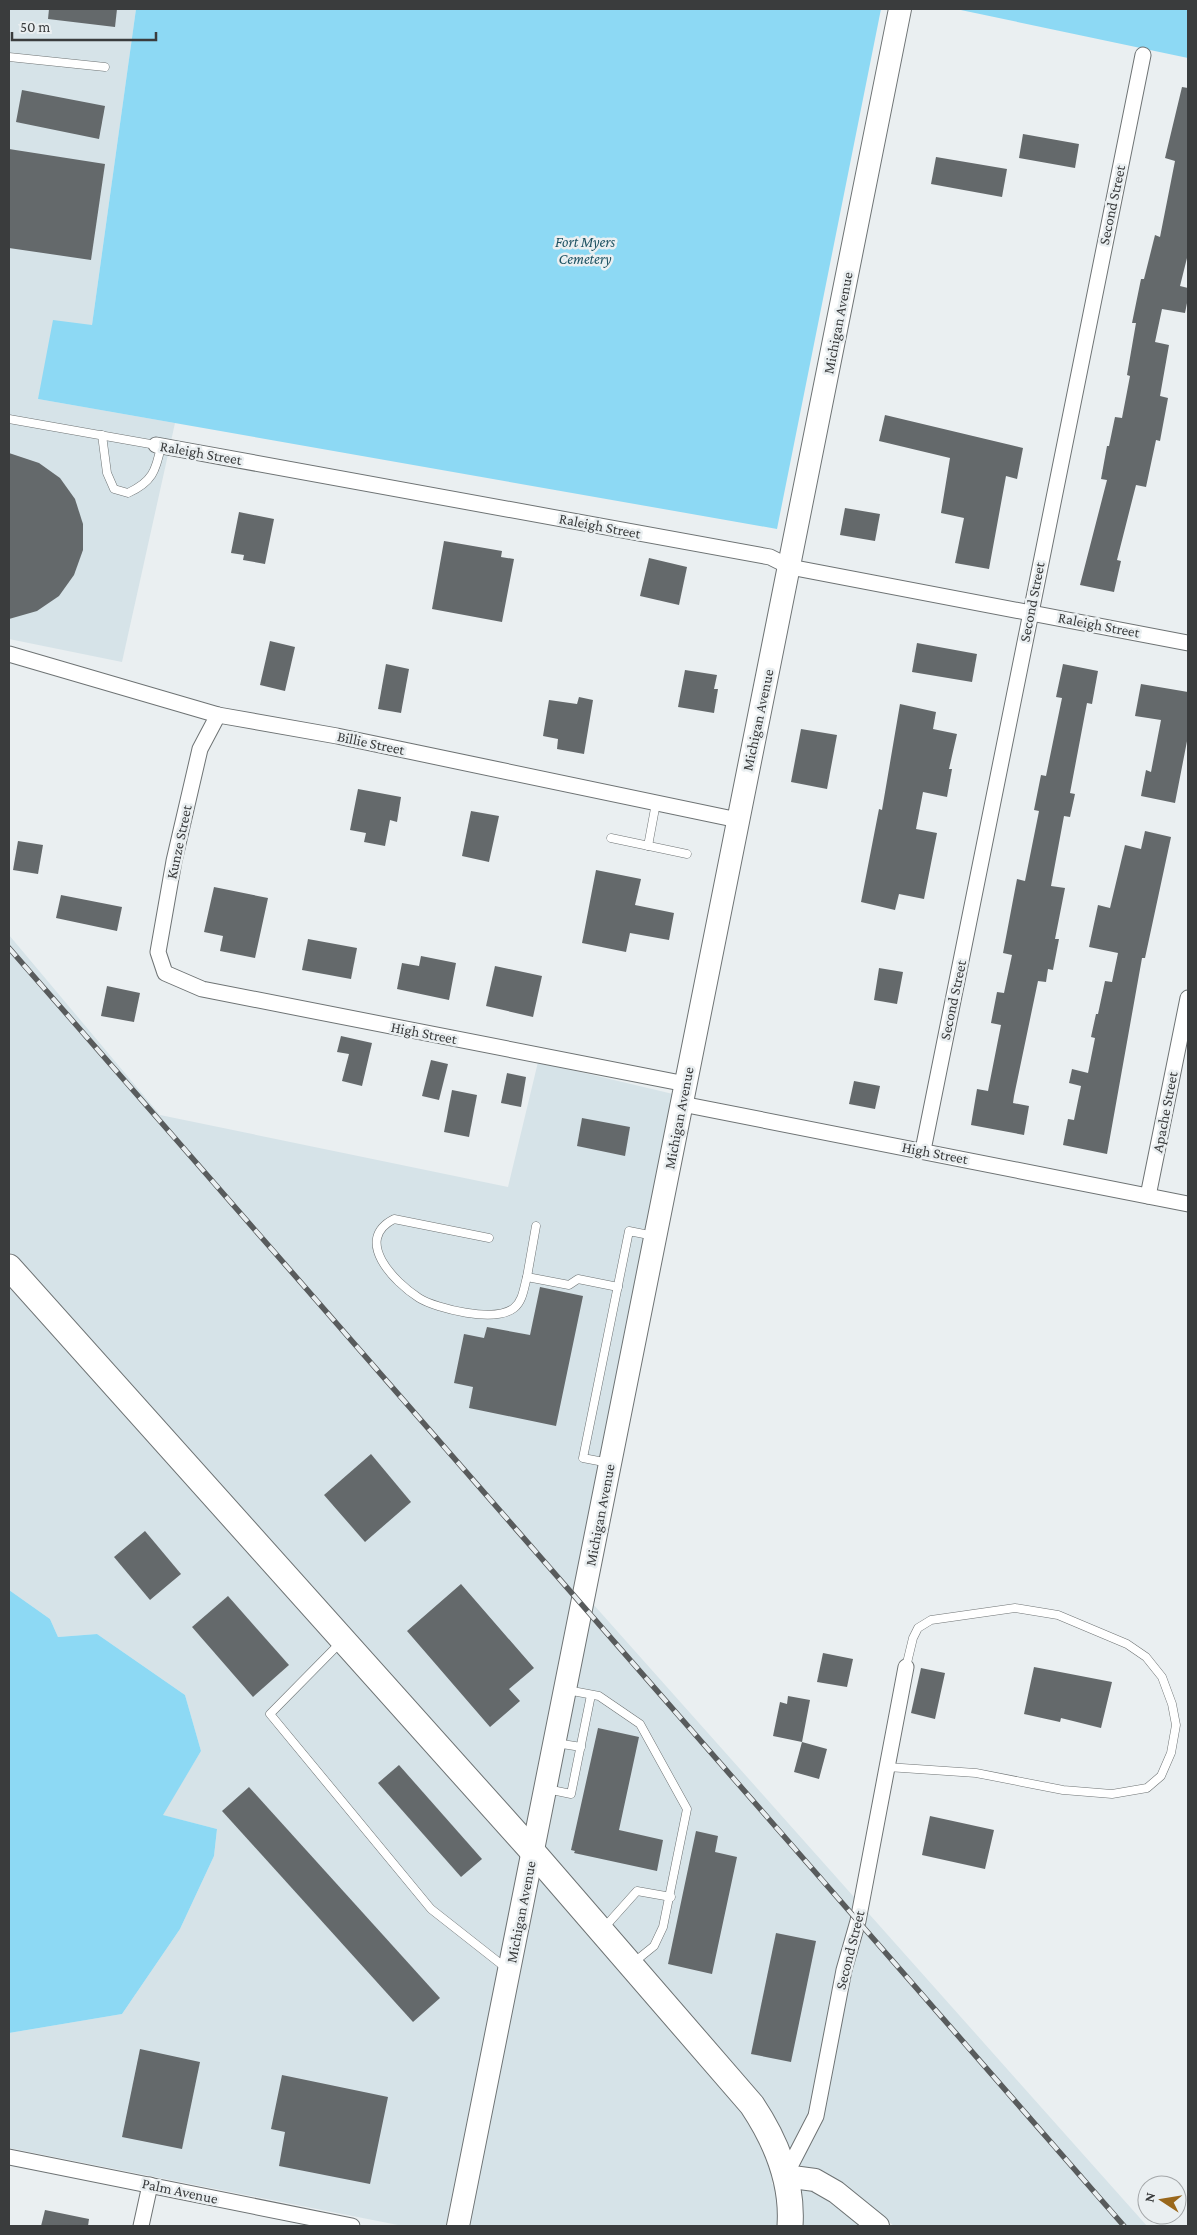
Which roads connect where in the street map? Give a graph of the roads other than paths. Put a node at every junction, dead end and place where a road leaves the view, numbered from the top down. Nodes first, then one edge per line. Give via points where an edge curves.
1 (900, 9) edge
2 (1143, 55) dead end
3 (9, 57) edge
4 (105, 67) dead end
5 (9, 419) edge
6 (102, 435) junction
7 (159, 445) junction
8 (790, 567) junction
9 (1030, 612) junction
10 (1188, 643) edge
11 (9, 654) edge
12 (218, 715) junction
13 (656, 803) junction
14 (738, 820) junction
15 (611, 838) dead end
16 (648, 846) junction
17 (687, 854) dead end
18 (165, 973) joint
19 (1188, 998) edge
20 (684, 1094) junction
21 (923, 1150) junction
22 (1148, 1196) junction
23 (1188, 1204) edge
24 (536, 1226) dead end
25 (656, 1236) junction
26 (489, 1238) dead end
27 (9, 1266) edge
28 (527, 1277) junction
29 (618, 1287) junction
30 (610, 1464) junction
31 (343, 1640) junction
32 (906, 1667) joint
33 (565, 1690) junction
34 (591, 1694) junction
35 (554, 1743) junction
36 (581, 1747) junction
37 (887, 1767) junction
38 (545, 1788) junction
39 (533, 1852) junction
40 (671, 1897) junction
41 (602, 1930) junction
42 (631, 1964) junction
43 (510, 1970) junction
44 (9, 2157) edge
45 (785, 2176) junction
46 (150, 2184) junction
47 (141, 2226) edge
48 (352, 2226) edge
49 (458, 2226) edge
50 (790, 2226) edge
51 (878, 2226) edge

1 - 8 street, Michigan Avenue
2 - 9 street, Second Street
3 - 4 lane
5 - 6 lane, Raleigh Street
6 - 7 lane, Raleigh Street
6 - 7 lane via 107,473 114,488 128,494 145,486 157,467
7 - 8 street, Raleigh Street via 770,557
8 - 9 street, Raleigh Street
8 - 14 street, Michigan Avenue
9 - 10 street, Raleigh Street
9 - 21 street, Second Street
11 - 12 street, Billie Street
12 - 13 street, Billie Street via 347,738
12 - 18 street, Kunze Street via 200,749 174,861 158,952
13 - 14 street, Billie Street
13 - 16 lane
14 - 20 street, Michigan Avenue
15 - 16 lane
16 - 17 lane
18 - 20 street, High Street via 202,989
19 - 22 street, Apache Street
20 - 21 street, High Street
20 - 25 street, Michigan Avenue
21 - 22 street, High Street
22 - 23 street, High Street
24 - 28 lane
25 - 29 lane via 630,1230
25 - 30 street, Michigan Avenue
26 - 28 lane via 394,1219 383,1225 376,1238 377,1254 412,1292 435,1305 492,1316 514,1308 521,1300
27 - 31 main road
28 - 29 lane via 569,1285 578,1279
29 - 30 lane via 583,1458
30 - 33 street, Michigan Avenue
31 - 39 main road
31 - 43 lane via 270,1714 431,1909
32 - 37 street, Second Street
32 - 37 lane via 918,1628 931,1620 1015,1608 1058,1615 1127,1644 1146,1657 1162,1677 1172,1704 1176,1724 1171,1754 1161,1776 1147,1788 1112,1794 1063,1790 976,1773
33 - 34 lane
33 - 35 street, Michigan Avenue
34 - 36 lane
34 - 40 lane via 640,1724 687,1808
35 - 36 lane
35 - 38 street, Michigan Avenue
36 - 38 lane via 571,1794
37 - 45 street, Second Street via 816,2116
38 - 39 street, Michigan Avenue
39 - 41 main road
39 - 43 street, Michigan Avenue
40 - 41 lane via 637,1892
40 - 42 lane via 654,1946
41 - 42 main road
42 - 45 main road via 752,2105 769,2130
43 - 49 street, Michigan Avenue
44 - 46 street, Palm Avenue
45 - 50 main road
45 - 51 street via 815,2180 836,2192
46 - 47 street
46 - 48 street, Palm Avenue

